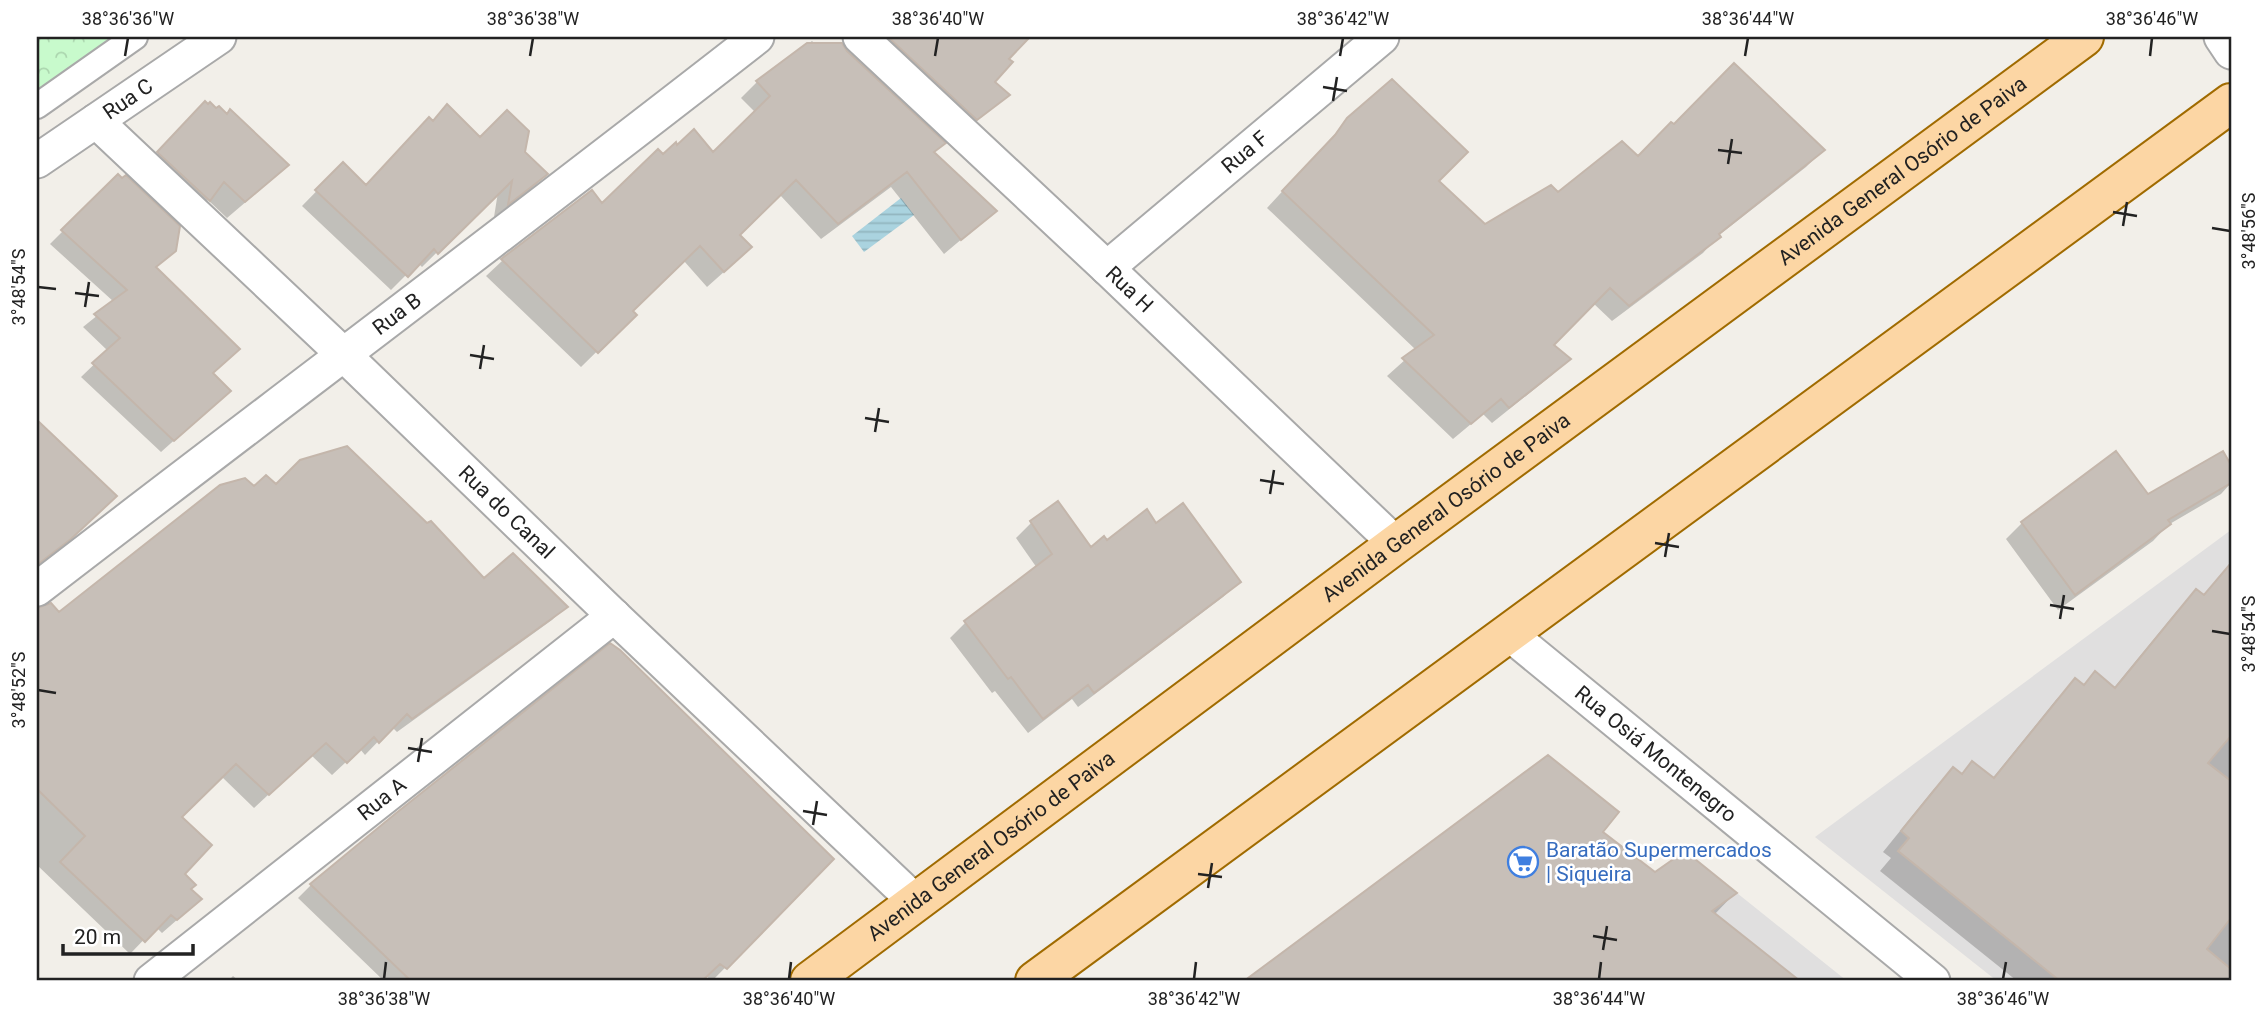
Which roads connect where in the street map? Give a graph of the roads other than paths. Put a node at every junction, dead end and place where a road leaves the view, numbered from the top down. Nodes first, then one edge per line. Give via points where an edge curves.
1 (135, 37) edge
2 (219, 37) edge
3 (757, 37) edge
4 (860, 37) edge
5 (1382, 37) edge
6 (2084, 37) edge
7 (2221, 37) edge
8 (2231, 52) edge
9 (2231, 103) edge
10 (37, 106) edge
11 (96, 121) junction
12 (37, 161) edge
13 (1107, 268) junction
14 (342, 354) junction
15 (1396, 544) junction
16 (37, 589) edge
17 (614, 616) junction
18 (1508, 633) junction
19 (916, 903) junction
20 (150, 981) edge
21 (810, 981) edge
22 (1035, 981) edge
23 (1933, 981) edge

1 - 10 street
2 - 11 street, Rua C
3 - 14 street, Rua B
4 - 13 street, Rua H
5 - 13 street, Rua F
6 - 15 main road, Avenida General Osório de Paiva
7 - 8 street
9 - 18 main road
11 - 12 street, Rua C
11 - 14 street, Rua do Canal
13 - 15 street, Rua H
14 - 16 street, Rua B
14 - 17 street, Rua do Canal
15 - 19 main road, Avenida General Osório de Paiva
17 - 19 street, Rua do Canal
17 - 20 street, Rua A
18 - 22 main road
18 - 23 street, Rua Osiá Montenegro
19 - 21 main road, Avenida General Osório de Paiva

